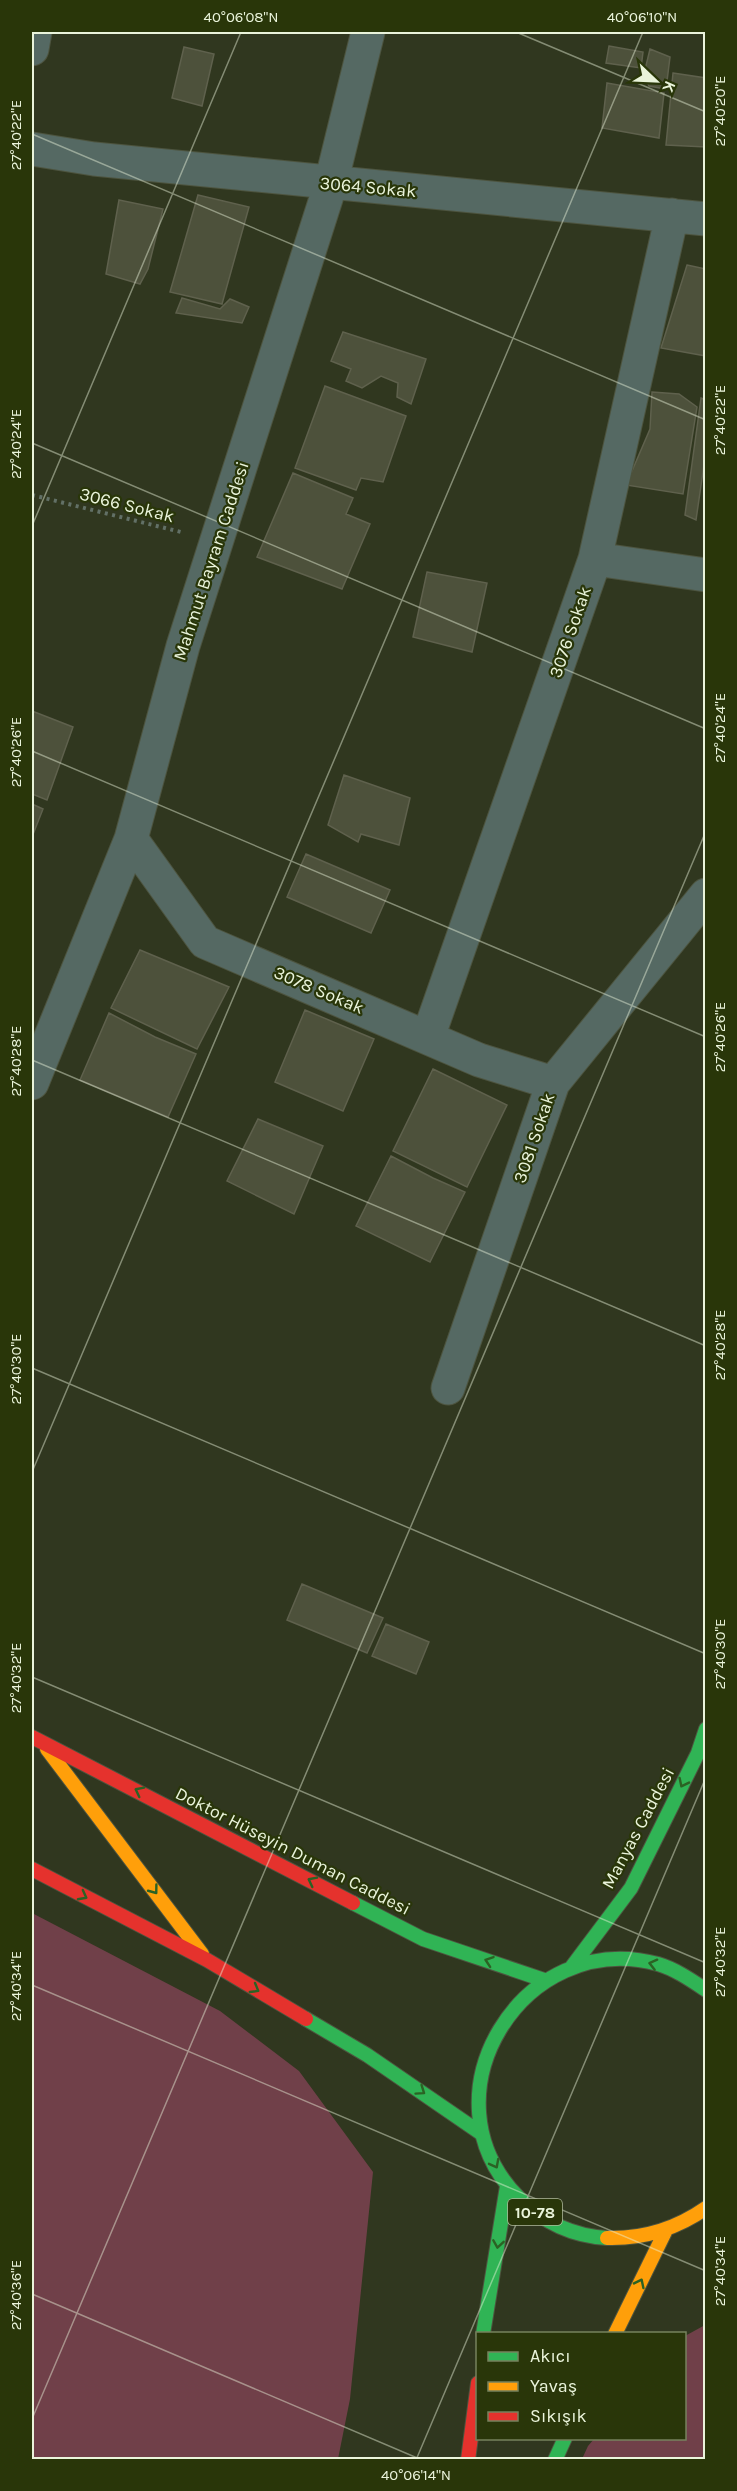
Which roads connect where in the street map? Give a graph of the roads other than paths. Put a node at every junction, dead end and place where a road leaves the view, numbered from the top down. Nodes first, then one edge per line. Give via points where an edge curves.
1 (34, 32) edge
2 (368, 32) edge
3 (32, 49) edge
4 (32, 149) edge
5 (331, 183) junction
6 (672, 215) junction
7 (705, 219) edge
8 (595, 559) junction
9 (705, 576) edge
10 (131, 838) junction
11 (705, 896) edge
12 (428, 1037) junction
13 (32, 1083) edge
14 (553, 1083) junction
15 (448, 1388) dead end
16 (705, 1729) edge
17 (37, 1740) edge
18 (32, 1869) edge
19 (207, 1960) junction
20 (570, 1968) junction
21 (544, 1980) junction
22 (705, 1990) edge
23 (482, 2134) junction
24 (507, 2186) junction
25 (705, 2208) edge
26 (699, 2219) edge
27 (665, 2232) junction
28 (483, 2332) edge
29 (616, 2332) edge
30 (476, 2392) edge
31 (565, 2440) edge
32 (468, 2460) edge
33 (555, 2460) edge

1 - 3 street
2 - 5 street, Mahmut Bayram Caddesi
4 - 5 street, 3064 Sokak
5 - 6 street, 3064 Sokak
5 - 10 street, Mahmut Bayram Caddesi via 183,646
6 - 7 street, 3064 Sokak
6 - 8 street, 3076 Sokak
8 - 9 street
8 - 12 street, 3076 Sokak
10 - 12 street, 3078 Sokak via 205,942
10 - 13 street, Mahmut Bayram Caddesi
11 - 14 street, 3081 Sokak
12 - 14 street, 3078 Sokak via 479,1060
14 - 15 street, 3081 Sokak
16 -> 20 main road, Manyas Caddesi via 698,1753 631,1888
17 -> 19 main road
21 -> 17 main road, Doktor Hüseyin Duman Caddesi via 423,1939
18 -> 19 main road
19 -> 23 main road via 367,2055
20 - 21 main road, Manyas Caddesi / 10-78
22 -> 20 main road, Manyas Caddesi / 10-78 via 684,1975 657,1964 628,1959 599,1960
21 - 23 main road, Manyas Caddesi / 10-78 via 502,2020 488,2047 480,2075
23 -> 24 main road, Manyas Caddesi / 10-78
24 - 27 main road, Manyas Caddesi / 10-78 via 544,2218 579,2234 608,2239
24 -> 28 main road, 10-78
25 - 26 main road, Manyas Caddesi / 10-78
26 - 27 main road, Manyas Caddesi / 10-78
29 -> 27 main road
30 - 32 main road
31 - 33 main road

